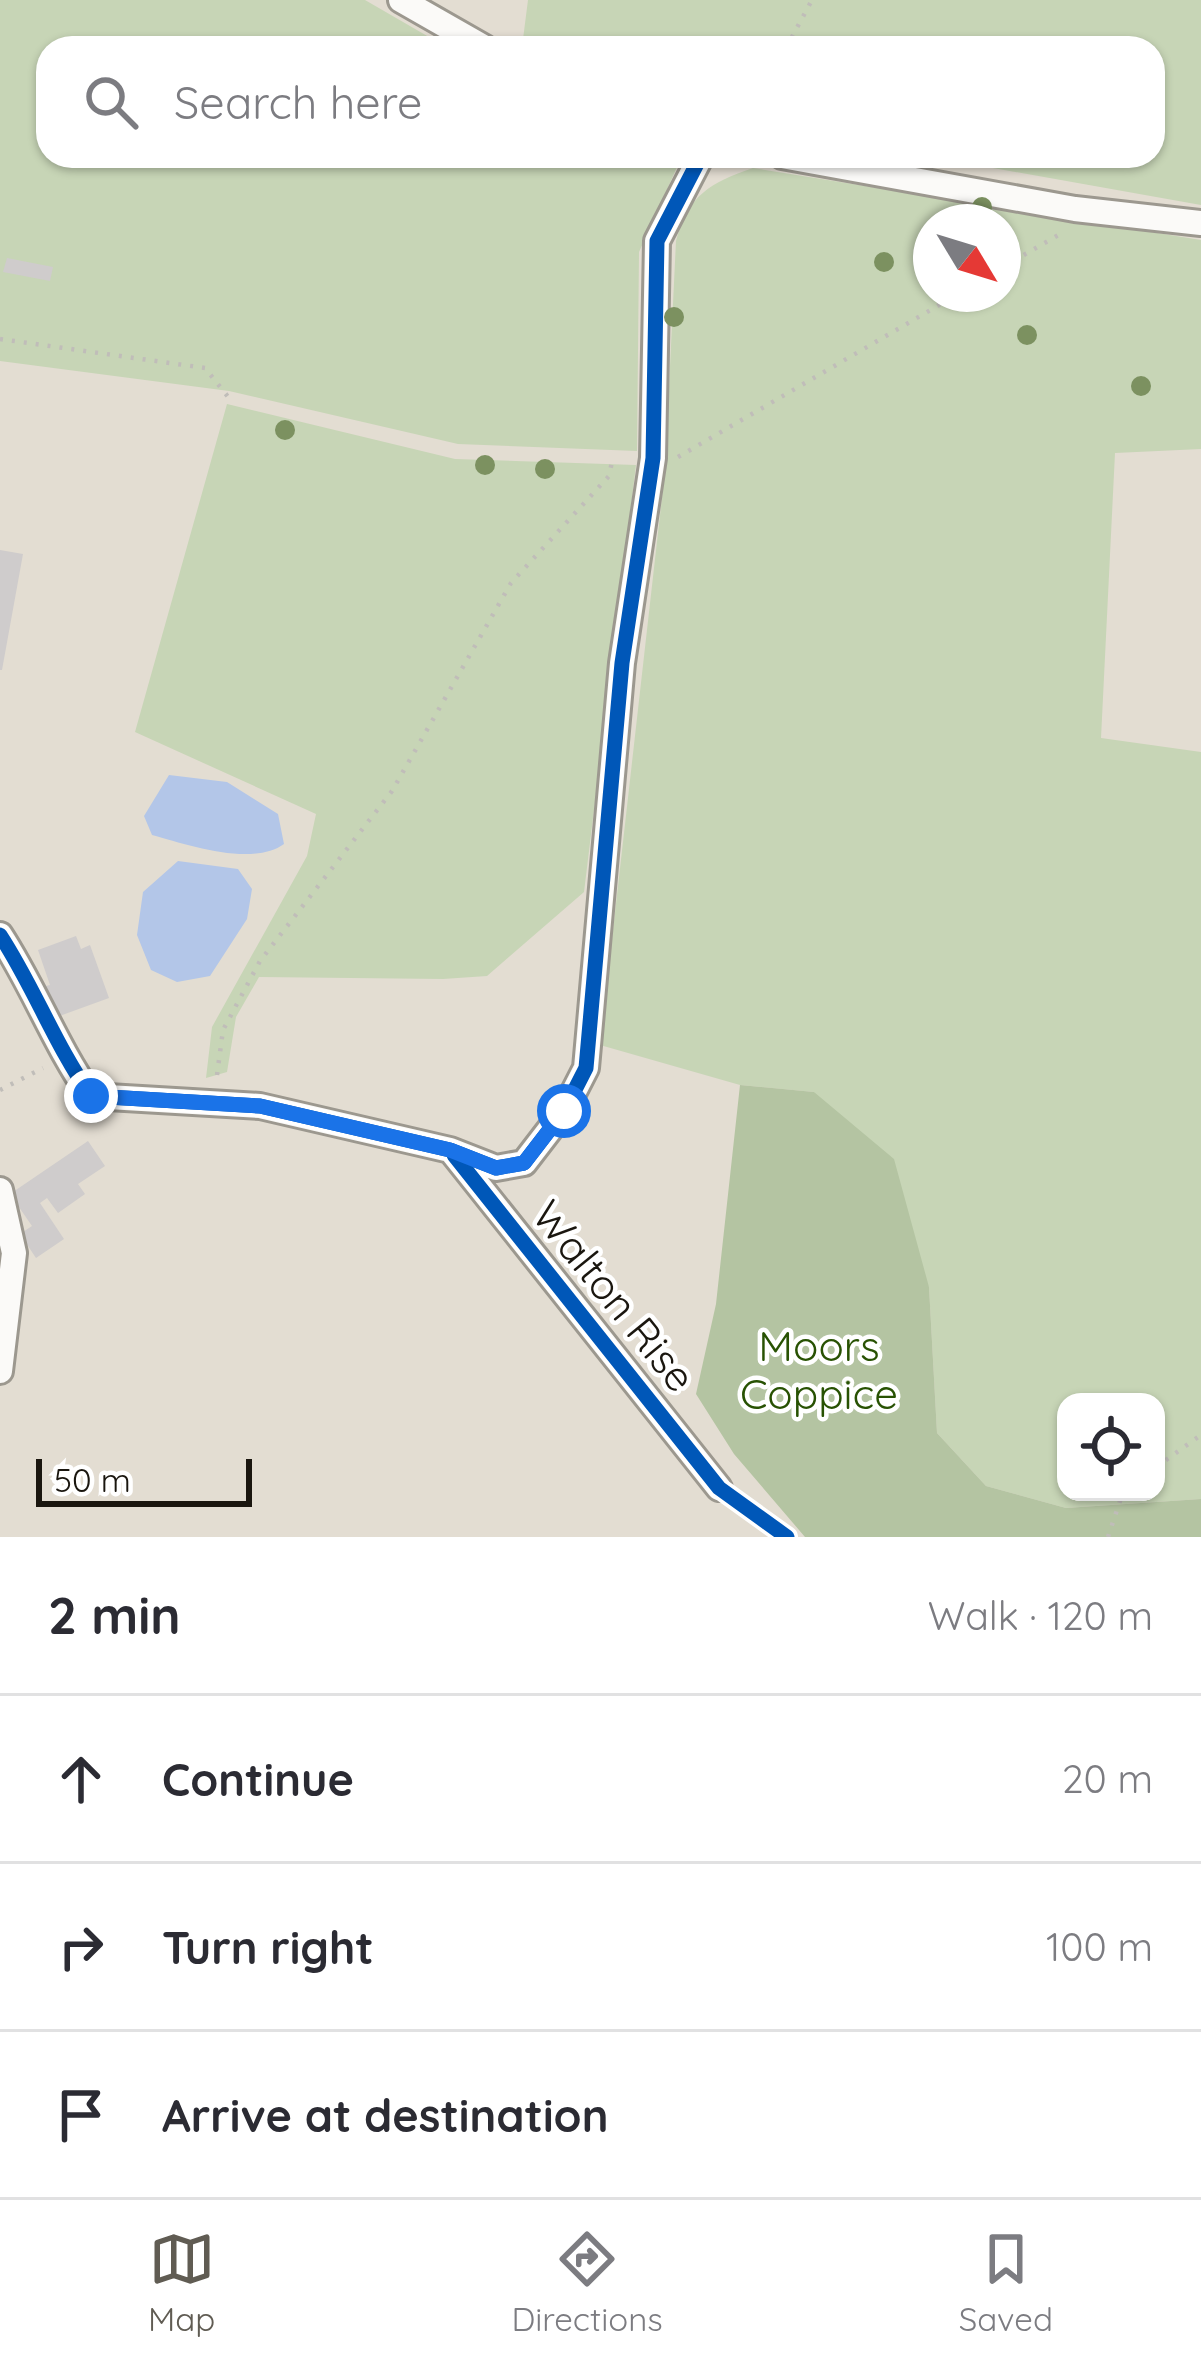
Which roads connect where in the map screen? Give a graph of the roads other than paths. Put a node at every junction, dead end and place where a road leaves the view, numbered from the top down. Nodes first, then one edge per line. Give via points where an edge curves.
1 (401, 0) edge
2 (464, 36) edge
3 (695, 168) edge
4 (848, 168) edge
5 (1201, 224) edge
6 (0, 935) edge
7 (450, 1150) junction
8 (0, 1190) edge
9 (0, 1371) edge
10 (719, 1488) dead end

1 - 2 street
3 - 7 street via 657,241 652,458 622,663 586,1068 524,1163 496,1168
4 - 5 street
6 - 7 street via 91,1096 260,1106
7 - 10 street, Walton Rise
8 - 9 street via 14,1253

